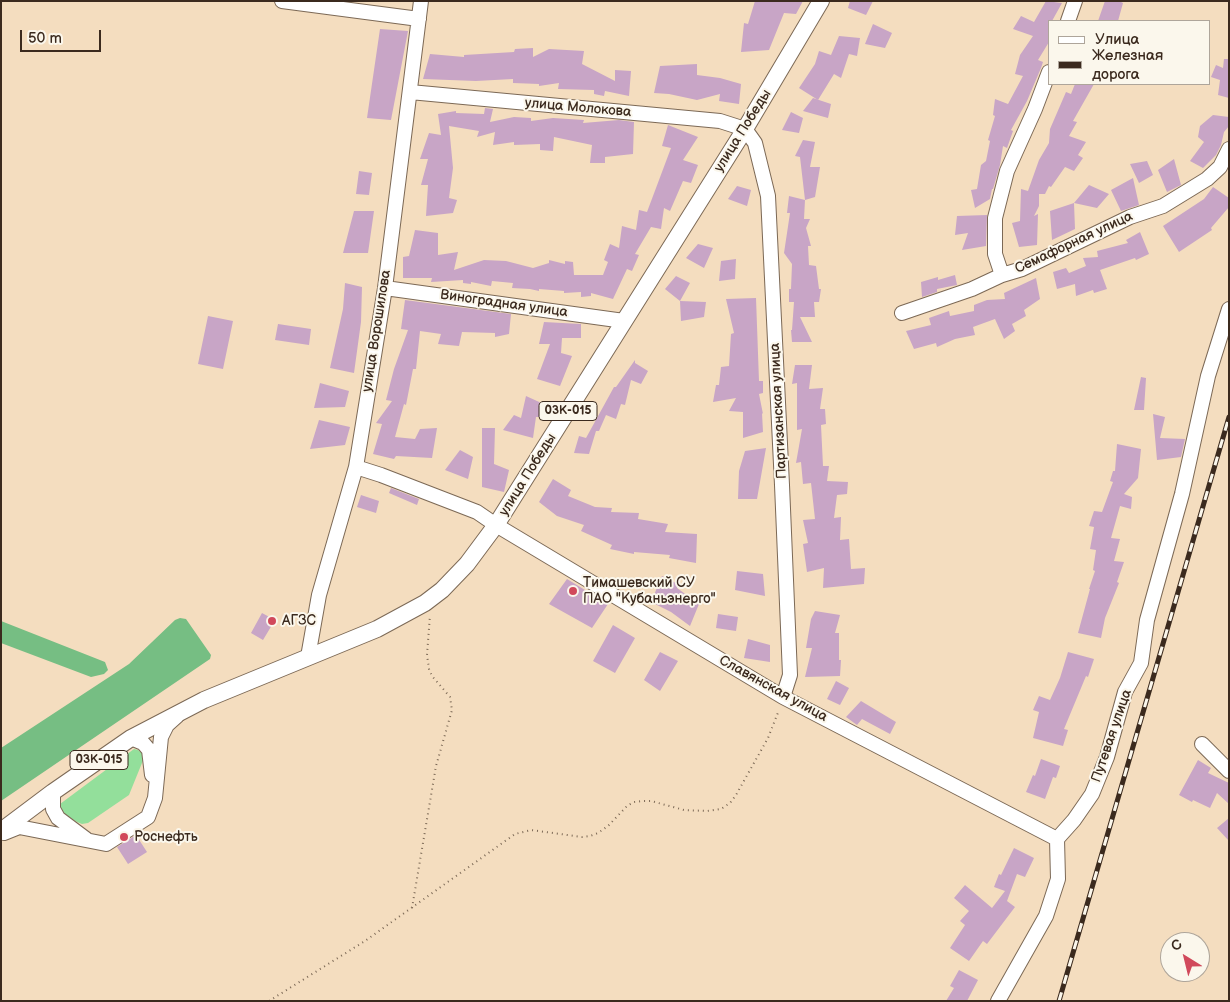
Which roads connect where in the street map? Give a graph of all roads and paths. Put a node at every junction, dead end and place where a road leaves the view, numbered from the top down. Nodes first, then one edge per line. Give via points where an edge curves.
1 (282, 1) edge
2 (420, 1) edge
3 (821, 1) edge
4 (1076, 1) edge
5 (419, 19) junction
6 (1068, 20) edge
7 (1048, 75) edge
8 (410, 92) junction
9 (745, 129) junction
10 (1229, 149) edge
11 (1002, 275) junction
12 (385, 288) junction
13 (1229, 309) edge
14 (902, 314) dead end
15 (624, 321) junction
16 (356, 467) junction
17 (496, 525) junction
18 (431, 598) junction
19 (308, 657) junction
20 (783, 697) junction
21 (180, 713) junction
22 (131, 738) junction
23 (1202, 744) dead end
24 (1229, 771) edge
25 (53, 792) junction
26 (155, 798) junction
27 (1, 833) edge
28 (1057, 839) junction
29 (91, 842) junction
30 (412, 908) junction
31 (269, 1001) edge
32 (998, 1001) edge

1 - 5 street
2 - 5 street, улица Ворошилова
3 - 9 main road, улица Победы / 03К-015
4 - 6 street
5 - 8 street, улица Ворошилова
7 - 11 street via 1008,170 995,218 995,254
8 - 9 street, улица Молокова via 720,121
8 - 12 street, улица Ворошилова
9 - 15 main road, улица Победы / 03К-015
9 - 20 street, Партизанская улица via 755,143 768,196 790,676
10 - 11 street, Семафорная улица via 1220,167 1207,179 1163,206 1130,217 1022,269
11 - 14 street, Семафорная улица
12 - 15 street, Виноградная улица
12 - 16 street, улица Ворошилова
13 - 28 street, Путевая улица via 1208,376 1182,494 1147,620 1141,663 1125,692 1107,757 1092,794
15 - 17 main road, улица Победы / 03К-015
16 - 17 street, Славянская улица via 477,512
16 - 19 street, улица Ворошилова via 319,595
17 - 18 main road, улица Победы / 03К-015 via 467,564
17 - 20 street, Славянская улица
18 - 19 main road, улица Победы / 03К-015 via 377,629
18 - 30 path via 427,662 432,676 450,697 452,710 436,766
19 - 21 main road, улица Победы / 03К-015
20 - 28 street, Славянская улица
20 - 30 path via 768,738 736,795 721,809 684,810 651,800 627,806 608,826 590,836 524,830
21 - 22 main road, 03К-015
21 - 26 street via 167,725 161,737
22 - 25 main road, 03К-015
22 - 26 street via 149,750
23 - 24 street
25 - 27 main road, 03К-015
25 - 29 street via 53,809 58,818
26 - 29 street via 148,817 106,844
27 - 29 street via 20,826
28 - 32 street via 1058,879 1046,916
30 - 31 path

